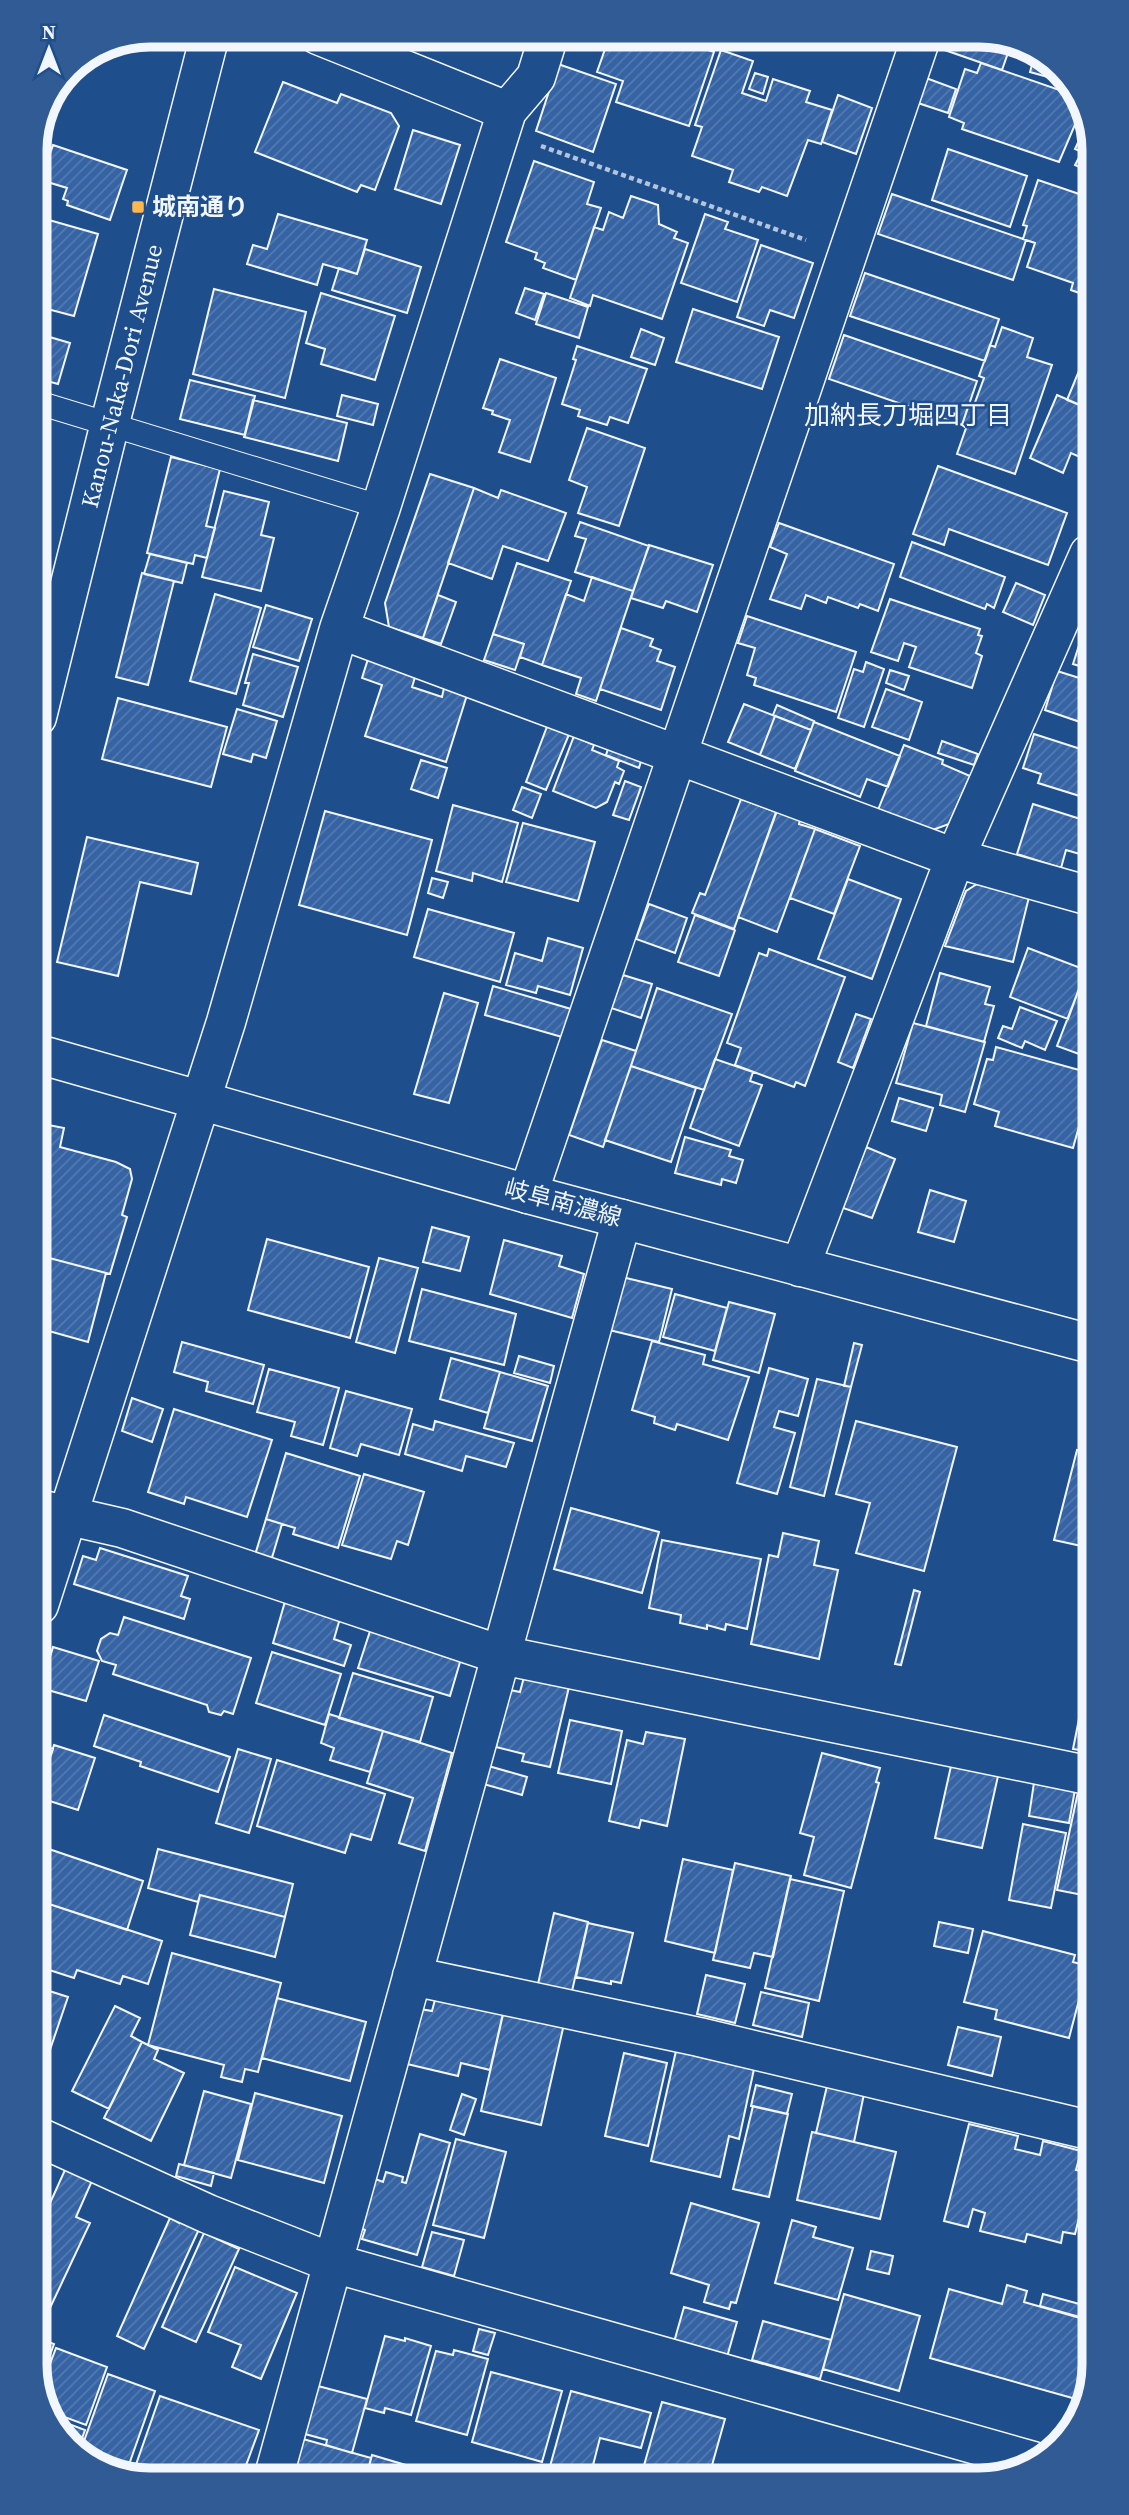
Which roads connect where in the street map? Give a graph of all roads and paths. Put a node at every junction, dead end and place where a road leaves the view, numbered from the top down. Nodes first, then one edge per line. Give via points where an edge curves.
1 (207, 47) edge
2 (344, 47) edge
3 (545, 47) edge
4 (918, 47) edge
5 (504, 121) junction
6 (848, 255) junction
7 (47, 405) edge
8 (110, 423) junction
9 (382, 507) junction
10 (1082, 570) edge
11 (339, 629) junction
12 (47, 677) edge
13 (679, 756) junction
14 (955, 858) junction
15 (1082, 894) edge
16 (47, 1057) edge
17 (202, 1101) junction
18 (528, 1194) junction
19 (622, 1219) junction
20 (800, 1267) junction
21 (1082, 1342) edge
22 (53, 1512) edge
23 (47, 1552) edge
24 (501, 1655) junction
25 (1082, 1774) edge
26 (412, 1976) junction
27 (1082, 2128) edge
28 (47, 2141) edge
29 (333, 2263) junction
30 (1022, 2458) edge
31 (276, 2468) edge

1 - 8 main road, Kanou-Naka-Dori Avenue
2 - 5 main road
3 - 5 main road via 536,77
4 - 6 main road
5 - 6 path
5 - 9 main road
6 - 13 main road
7 - 8 lane
8 - 9 lane
8 - 12 main road, Kanou-Naka-Dori Avenue
9 - 11 main road
10 - 14 main road
11 - 13 main road
11 - 17 main road
13 - 14 main road
13 - 18 main road
14 - 15 main road
14 - 20 main road
16 - 17 main road, 岐阜南濃線
17 - 18 main road, 岐阜南濃線
17 - 22 main road
18 - 19 main road, 岐阜南濃線
19 - 20 main road, 岐阜南濃線
19 - 24 main road
20 - 21 main road, 岐阜南濃線
22 - 23 main road
22 - 24 main road via 122,1528
24 - 25 main road
24 - 26 main road
26 - 27 main road via 699,2037
26 - 29 main road
28 - 29 main road via 208,2214
29 - 30 main road
29 - 31 main road

